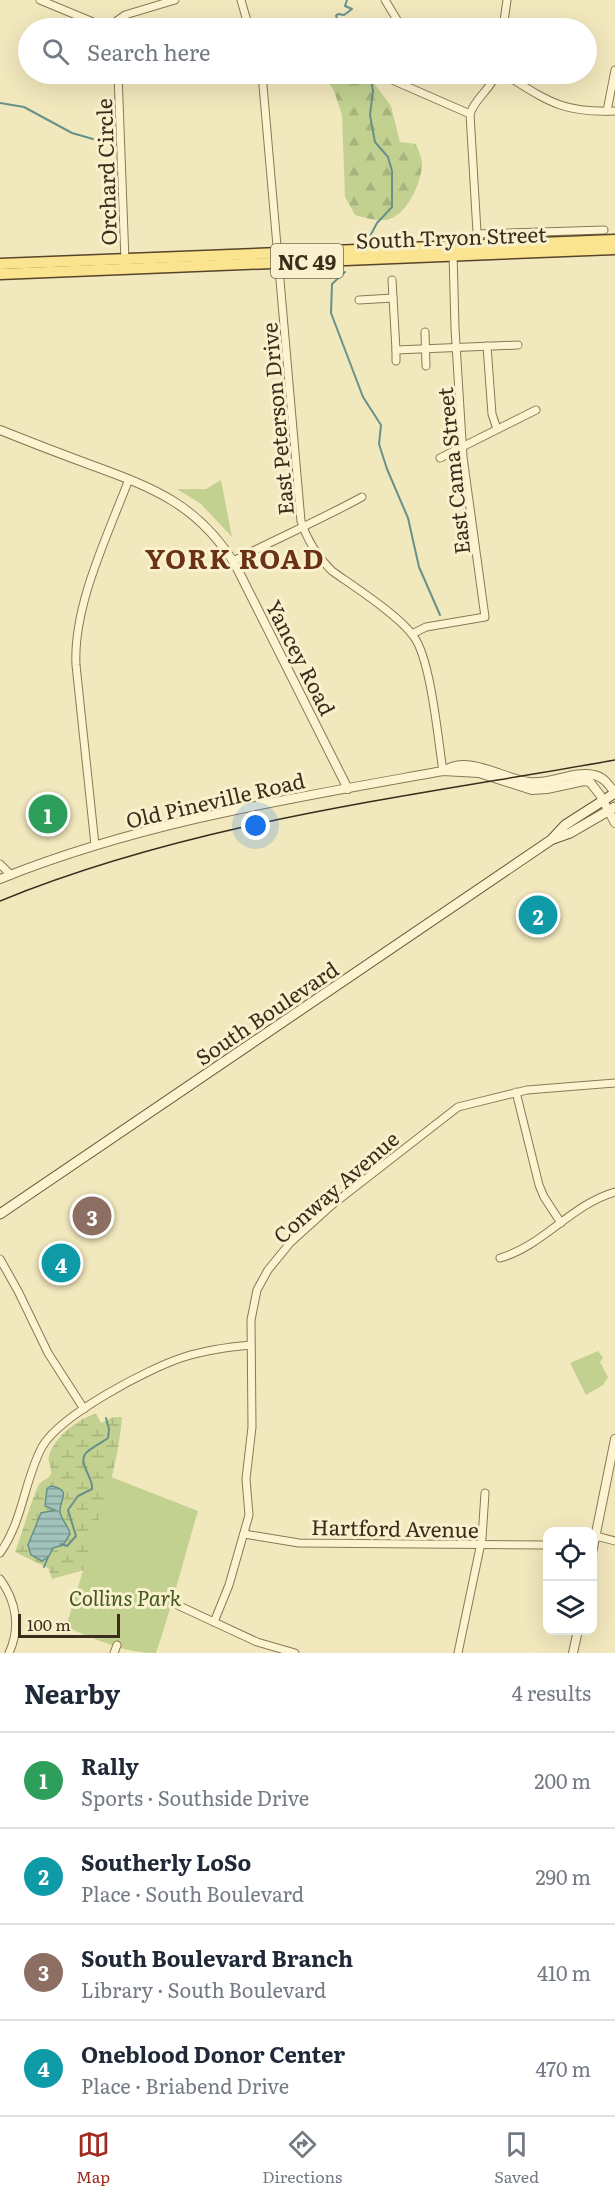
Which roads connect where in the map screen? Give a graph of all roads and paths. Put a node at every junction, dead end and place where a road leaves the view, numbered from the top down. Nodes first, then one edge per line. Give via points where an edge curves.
1 (40, 0) edge
2 (175, 0) edge
3 (241, 0) edge
4 (384, 0) edge
5 (507, 0) edge
6 (83, 18) edge
7 (121, 18) edge
8 (246, 18) edge
9 (396, 18) edge
10 (504, 18) edge
11 (615, 70) edge
12 (118, 84) edge
13 (263, 84) edge
14 (491, 84) edge
15 (520, 84) edge
16 (404, 85) edge
17 (607, 111) junction
18 (615, 111) edge
19 (470, 114) junction
20 (604, 231) dead end
21 (615, 240) edge
22 (477, 244) junction
23 (615, 249) edge
24 (453, 251) junction
25 (278, 258) junction
26 (0, 264) edge
27 (125, 264) junction
28 (0, 274) edge
29 (392, 280) dead end
30 (393, 298) junction
31 (359, 300) dead end
32 (425, 332) dead end
33 (518, 345) dead end
34 (487, 346) junction
35 (456, 347) junction
36 (426, 348) junction
37 (396, 350) junction
38 (396, 361) dead end
39 (426, 366) dead end
40 (536, 410) dead end
41 (497, 429) junction
42 (0, 430) edge
43 (462, 446) junction
44 (440, 458) dead end
45 (129, 479) junction
46 (362, 497) dead end
47 (302, 526) junction
48 (233, 561) junction
49 (412, 634) junction
50 (443, 771) junction
51 (348, 789) junction
52 (615, 793) edge
53 (603, 800) junction
54 (612, 808) edge
55 (615, 823) edge
56 (551, 840) junction
57 (96, 845) junction
58 (0, 864) edge
59 (11, 875) junction
60 (0, 879) edge
61 (615, 1083) edge
62 (516, 1092) junction
63 (615, 1192) edge
64 (0, 1214) edge
65 (561, 1223) junction
66 (500, 1258) dead end
67 (0, 1259) edge
68 (251, 1345) junction
69 (84, 1409) junction
70 (615, 1439) edge
71 (485, 1493) dead end
72 (597, 1531) edge
73 (244, 1534) junction
74 (597, 1536) edge
75 (615, 1541) edge
76 (481, 1544) junction
77 (543, 1545) edge
78 (0, 1553) edge
79 (0, 1579) edge
80 (172, 1603) dead end
81 (214, 1622) junction
82 (577, 1635) edge
83 (117, 1645) dead end
84 (9, 1653) edge
85 (114, 1653) edge
86 (295, 1653) edge
87 (458, 1653) edge
88 (573, 1653) edge

1 - 6 street
2 - 7 street
3 - 8 street
4 - 9 street
5 - 10 street
11 - 17 street
12 - 27 street, Orchard Circle
13 - 25 street, East Peterson Drive
14 - 19 street
15 - 17 street via 561,107
16 - 19 street
17 - 18 street
19 - 22 street
20 - 22 street
21 - 22 main road, South Tryon Street / NC 49
22 - 23 main road, South Tryon Street / NC 49
22 - 24 main road, South Tryon Street / NC 49
24 - 25 main road, South Tryon Street / NC 49
24 - 35 street, East Cama Street
25 - 27 main road, South Tryon Street / NC 49
25 - 47 street, East Peterson Drive
26 - 27 main road, South Tryon Street / NC 49
27 - 28 main road, South Tryon Street / NC 49
29 - 30 street
30 - 31 street
30 - 37 street
32 - 36 street
33 - 34 street
34 - 35 street
34 - 41 street via 492,414
35 - 36 street
35 - 43 street, East Cama Street
36 - 37 street
36 - 39 street
37 - 38 street
40 - 41 street
41 - 43 street
42 - 45 street, Yancey Road
43 - 44 street
43 - 49 street, East Cama Street via 485,617 426,627
45 - 48 street, Yancey Road via 186,509 214,535
45 - 57 street via 85,600 76,646
46 - 47 street
47 - 48 street
47 - 49 street, East Peterson Drive via 315,551 332,571
48 - 51 street, Yancey Road
49 - 50 street, East Peterson Drive via 424,658
50 - 51 street, Old Pineville Road
50 - 52 street, Old Pineville Road via 452,766 468,766 535,782 590,774 600,776
50 - 53 street, Old Pineville Road via 479,773 532,790 590,782
51 - 57 street, Old Pineville Road via 198,818
52 - 53 main road, South Boulevard
53 - 54 street
53 - 56 main road, South Boulevard via 565,825
54 - 55 street
54 - 56 main road, South Boulevard
56 - 64 main road, South Boulevard
57 - 59 street, Old Pineville Road
58 - 59 street
59 - 60 street, Old Pineville Road
61 - 62 street, Conway Avenue
62 - 65 street via 539,1185
62 - 68 street, Conway Avenue via 468,1103 449,1112 309,1225 281,1253 261,1281 253,1305
63 - 65 street
65 - 66 street via 525,1248
67 - 69 street via 48,1353
68 - 69 street via 172,1361
68 - 73 street, Conway Avenue via 252,1427 246,1479 249,1515
69 - 78 street via 60,1425 44,1444 14,1531
70 - 72 street
71 - 76 street
73 - 76 street, Hartford Avenue via 299,1543
73 - 81 street, Conway Avenue
74 - 75 street
76 - 77 street, Hartford Avenue
76 - 87 street
79 - 84 street via 15,1611 16,1630
80 - 81 street
81 - 86 street via 265,1645
82 - 88 street
83 - 85 street

